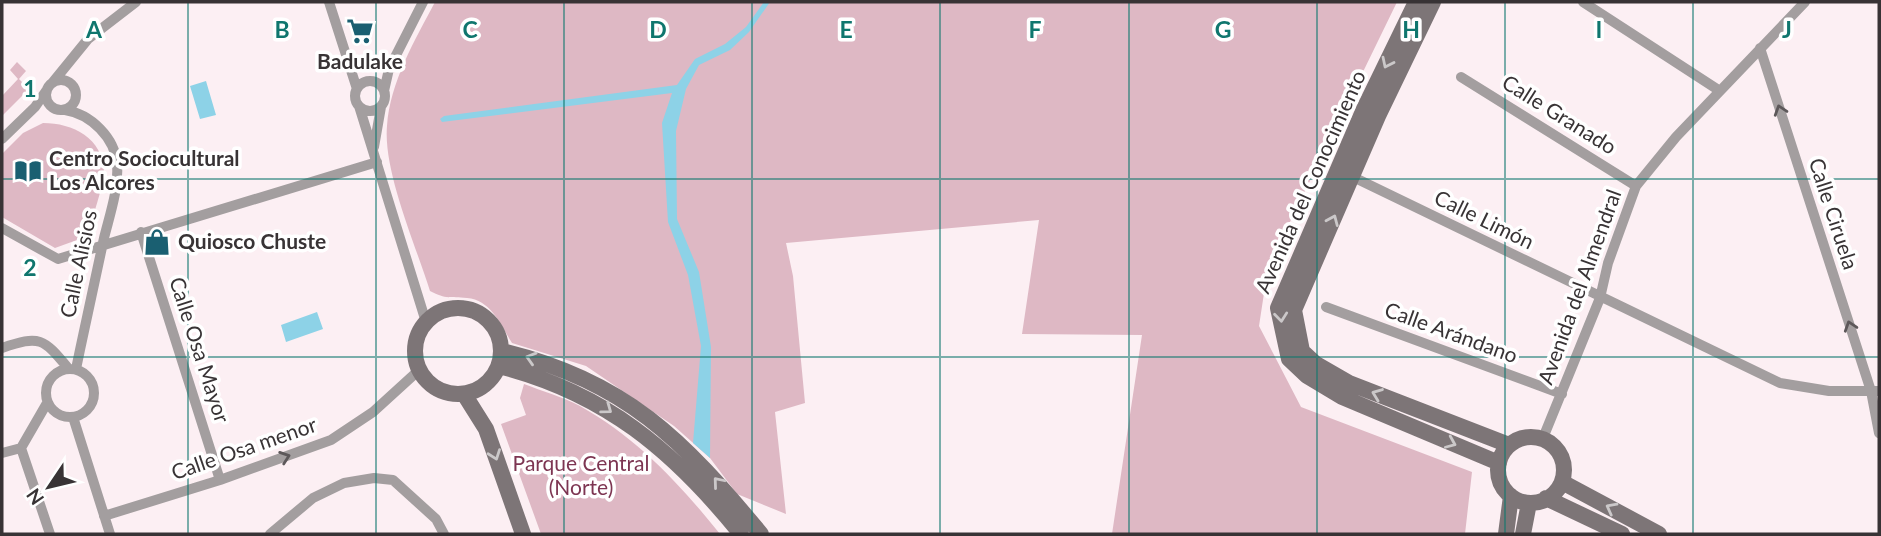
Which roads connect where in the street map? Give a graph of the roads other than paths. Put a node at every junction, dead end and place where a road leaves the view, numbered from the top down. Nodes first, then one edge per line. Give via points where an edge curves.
1 (136, 2) edge
2 (329, 2) edge
3 (423, 2) edge
4 (1416, 2) edge
5 (1433, 2) edge
6 (1583, 2) edge
7 (1805, 2) edge
8 (84, 44) junction
9 (1760, 48) junction
10 (1461, 77) dead end
11 (50, 87) junction
12 (74, 89) junction
13 (357, 89) junction
14 (384, 91) junction
15 (1720, 91) junction
16 (359, 106) junction
17 (381, 107) junction
18 (61, 110) junction
19 (19, 123) junction
20 (2, 139) edge
21 (374, 150) junction
22 (377, 162) junction
23 (1352, 176) junction
24 (1636, 186) junction
25 (141, 232) junction
26 (5, 234) edge
27 (103, 247) junction
28 (1600, 298) junction
29 (1326, 307) dead end
30 (426, 322) junction
31 (2, 348) edge
32 (500, 358) junction
33 (72, 369) junction
34 (418, 371) junction
35 (1875, 391) edge
36 (464, 394) junction
37 (1562, 394) junction
38 (47, 403) junction
39 (73, 417) junction
40 (1879, 433) edge
41 (1542, 438) junction
42 (1509, 445) junction
43 (21, 447) junction
44 (2, 453) edge
45 (1499, 463) junction
46 (220, 480) junction
47 (1562, 482) junction
48 (1511, 496) junction
49 (1546, 498) junction
50 (1529, 503) junction
51 (104, 516) junction
52 (50, 534) edge
53 (110, 534) edge
54 (270, 534) edge
55 (444, 534) edge
56 (523, 534) edge
57 (740, 534) edge
58 (761, 534) edge
59 (1506, 534) edge
60 (1522, 534) edge
61 (1622, 534) edge
62 (1659, 534) edge

1 - 8 street
2 - 13 street
3 - 14 street via 389,69
4 -> 45 street, Avenida del Conocimiento via 1364,109 1278,309 1289,359 1307,376 1342,397
5 - 23 street, Avenida del Conocimiento
6 - 15 street
7 - 9 street, Avenida del Almendral
8 - 11 street
8 - 12 street via 73,71
9 - 15 street, Avenida del Almendral
35 -> 9 street, Calle Ciruela
10 - 24 street, Calle Granado
11 - 12 street via 65,81
11 - 18 street via 49,105
11 - 19 street
12 - 18 street via 75,101
13 - 14 street via 368,81
13 - 16 street
14 - 17 street
15 - 24 street, Avenida del Almendral
16 - 17 street via 370,111
16 - 21 street
17 - 21 street
18 - 19 street via 37,113
18 - 27 street, Calle Alisios via 89,119 114,150 117,178
19 - 20 street
21 - 22 street
22 - 25 street
22 - 30 street
23 - 28 street, Calle Limón
42 -> 23 street, Avenida del Conocimiento via 1349,383 1303,351 1294,310
24 - 28 street, Avenida del Almendral
25 - 27 street
25 - 46 street, Calle Osa Mayor
26 - 27 street via 58,259
27 - 33 street, Calle Alisios
28 - 35 street, Calle Limón via 1780,383 1829,391
28 - 37 street, Avenida del Almendral
29 - 37 street, Calle Arándano
30 - 32 street via 446,309 477,312 497,331
30 - 34 street via 416,339
31 - 33 street via 37,339 49,344
32 - 36 street via 484,387
32 -> 57 street via 597,402 671,458
58 -> 32 street via 706,467 671,434 606,388 573,373
33 - 38 street via 61,370 49,380
33 - 39 street via 89,377 94,398 87,411
34 - 36 street via 440,392
46 -> 34 street, Calle Osa menor via 331,440 373,412
35 - 40 street, Calle Ciruela
36 -> 56 street via 486,429
37 - 41 street, Avenida del Almendral
38 - 39 street via 58,414
38 - 43 street
39 - 51 street
41 - 42 street via 1524,438
41 - 47 street via 1561,455
42 - 45 street
43 - 44 street
43 - 52 street
45 - 48 street via 1502,485
46 - 51 street, Calle Osa menor
47 - 49 street
62 -> 47 street
48 - 50 street
48 - 59 street
49 - 50 street
49 - 61 street
50 - 60 street
51 - 53 street
54 - 55 street via 313,498 344,483 374,478 393,480 436,519

